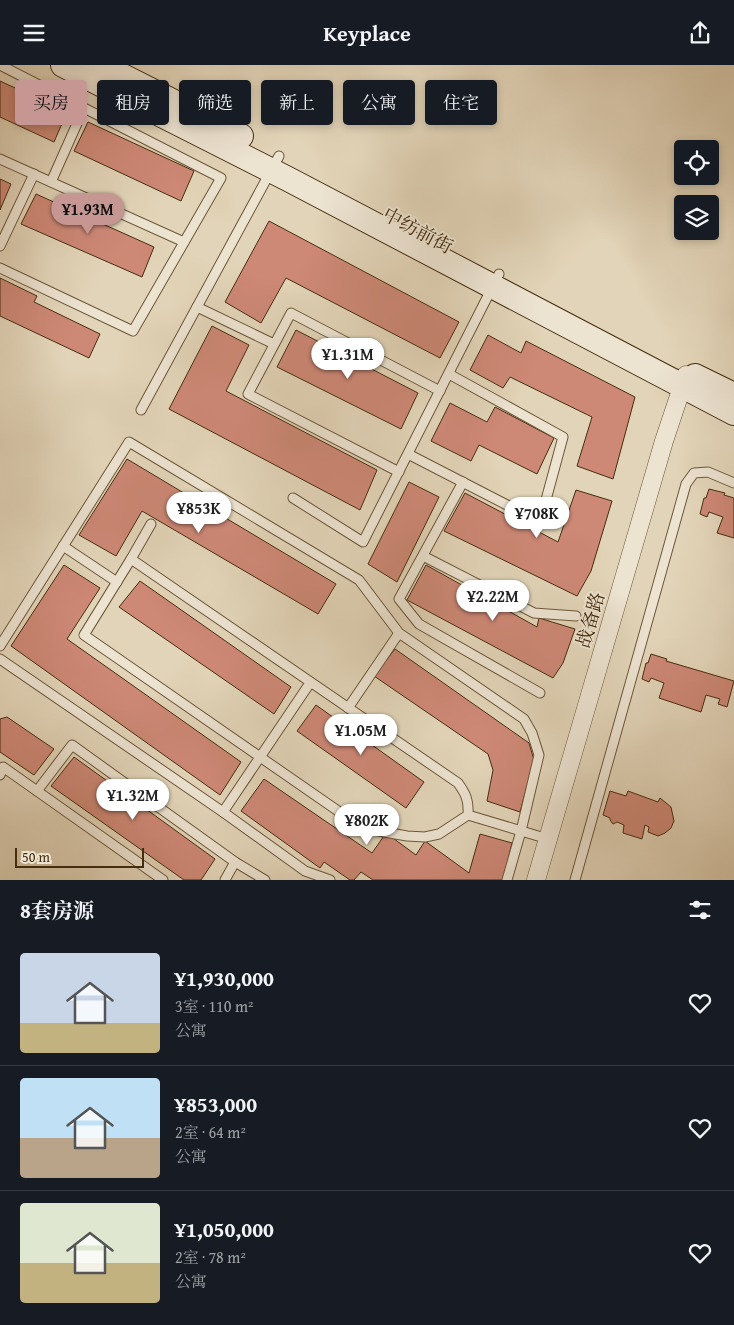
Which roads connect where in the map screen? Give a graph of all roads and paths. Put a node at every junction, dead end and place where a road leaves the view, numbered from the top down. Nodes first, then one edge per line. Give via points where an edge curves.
1 (0, 65) edge
2 (64, 65) edge
3 (102, 65) edge
4 (29, 80) edge
5 (87, 110) edge
6 (77, 125) edge
7 (0, 159) edge
8 (275, 163) junction
9 (34, 174) junction
10 (52, 182) junction
11 (184, 242) junction
12 (0, 246) edge
13 (0, 268) edge
14 (496, 280) junction
15 (197, 307) junction
16 (274, 344) junction
17 (449, 374) junction
18 (684, 379) junction
19 (440, 391) junction
20 (734, 395) edge
21 (141, 410) dead end
22 (734, 413) edge
23 (408, 454) junction
24 (399, 472) junction
25 (463, 482) junction
26 (734, 483) edge
27 (293, 498) dead end
28 (151, 524) dead end
29 (63, 547) junction
30 (423, 556) junction
31 (131, 559) junction
32 (117, 582) junction
33 (576, 616) dead end
34 (399, 633) junction
35 (0, 646) edge
36 (0, 659) edge
37 (310, 683) junction
38 (540, 693) dead end
39 (348, 708) junction
40 (261, 757) junction
41 (0, 775) edge
42 (37, 791) junction
43 (223, 812) junction
44 (468, 815) junction
45 (521, 831) junction
46 (548, 839) junction
47 (235, 862) junction
48 (163, 880) edge
49 (225, 880) edge
50 (265, 880) edge
51 (330, 880) edge
52 (507, 880) edge
53 (536, 880) edge
54 (575, 880) edge

1 - 4 lane
2 - 8 street
3 - 8 street, 中纺前街
5 - 11 lane via 221,177
6 - 10 lane
7 - 9 lane
8 - 14 street, 中纺前街
8 - 15 lane
9 - 10 lane
9 - 12 lane
10 - 11 lane
11 - 13 lane via 133,331
14 - 17 lane
14 - 18 street, 中纺前街
15 - 16 lane
15 - 21 lane
16 - 19 lane via 291,313
16 - 24 lane via 248,394
17 - 19 lane
17 - 25 lane via 564,437 540,522
18 - 20 street, 中纺前街
18 - 22 street
18 - 46 street, 战备路
19 - 23 lane
23 - 24 lane
23 - 25 lane
24 - 27 lane via 363,543
25 - 30 lane
26 - 54 lane via 708,472 694,473 686,484
28 - 31 lane
29 - 32 lane
29 - 34 lane via 128,442 358,580
29 - 35 lane
30 - 33 lane via 534,613
30 - 38 lane via 399,599 419,624
31 - 32 lane
31 - 37 lane
32 - 40 lane via 84,635
34 - 39 lane
34 - 45 lane via 524,719 539,755
36 - 43 lane
37 - 39 lane
37 - 40 lane
39 - 44 lane via 458,783 466,793
40 - 43 lane
40 - 44 lane via 342,813 374,830 425,837 439,834
41 - 42 lane via 3,767
42 - 47 lane via 72,745
42 - 48 lane
43 - 51 lane via 305,871
44 - 45 lane
45 - 46 lane
45 - 52 lane
46 - 53 street, 战备路
47 - 49 lane
47 - 50 lane

